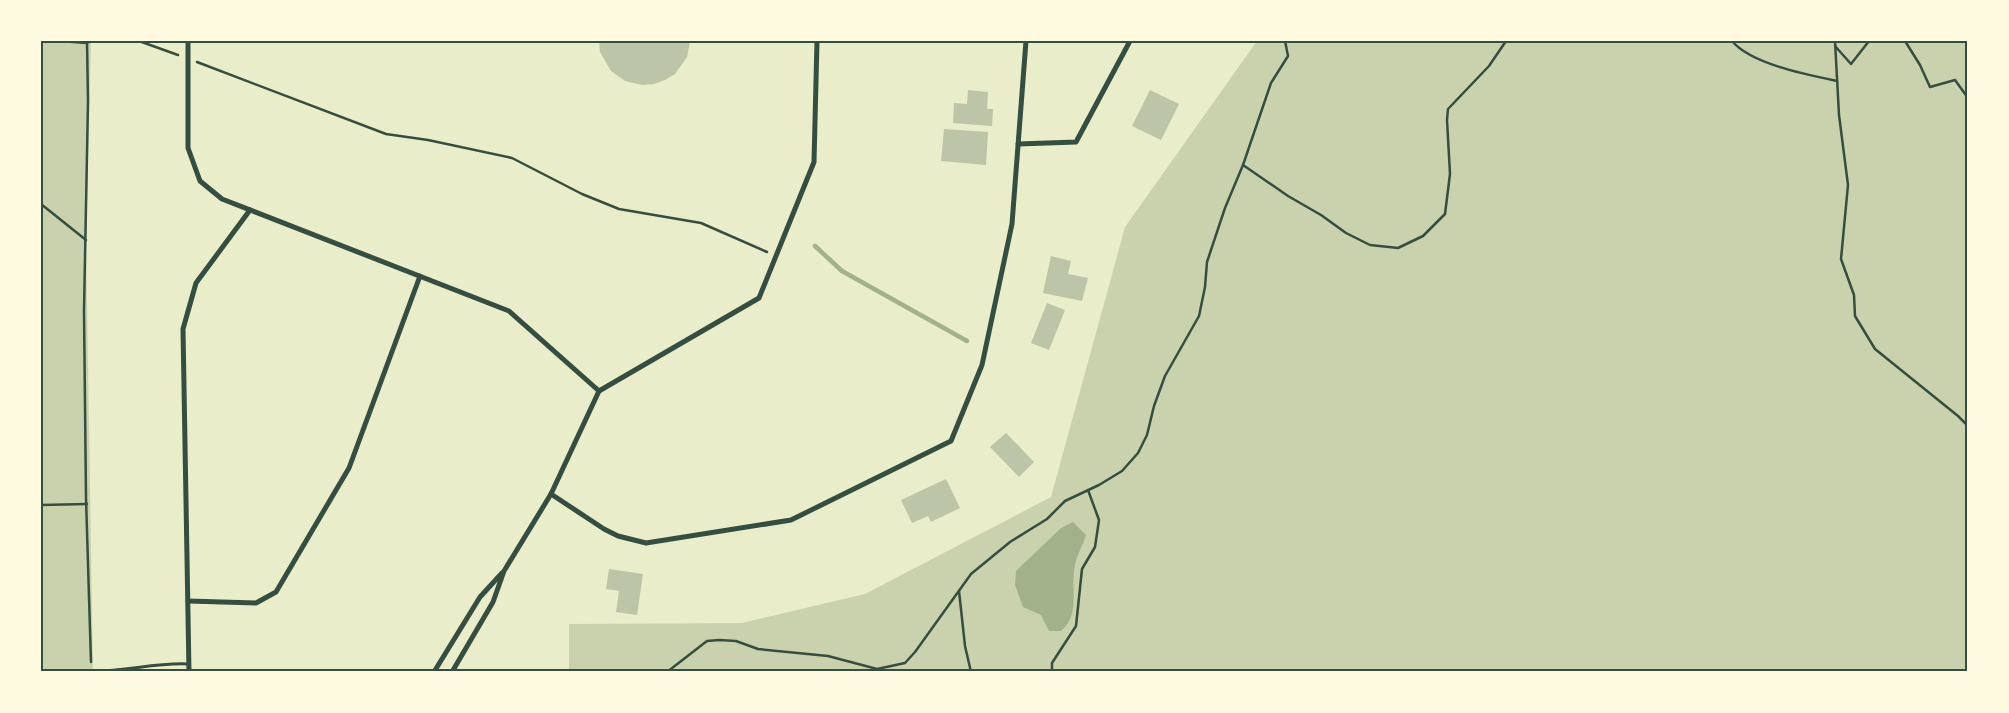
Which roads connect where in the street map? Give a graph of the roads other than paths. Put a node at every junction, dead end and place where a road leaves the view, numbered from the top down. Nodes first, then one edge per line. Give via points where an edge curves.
1 (188, 41) edge
2 (817, 41) edge
3 (1026, 41) edge
4 (1130, 41) edge
5 (1018, 144) junction
6 (250, 210) junction
7 (420, 276) junction
8 (599, 391) junction
9 (552, 494) junction
10 (504, 571) junction
11 (188, 601) junction
12 (189, 664) junction
13 (91, 671) edge
14 (189, 672) edge
15 (434, 672) edge
16 (452, 672) edge

1 - 6 street via 188,148 200,182 222,199
2 - 8 street via 814,162 759,298
3 - 5 street
4 - 5 street via 1076,142
5 - 9 street via 1012,224 982,365 951,441 791,520 646,543 604,529
6 - 7 street
6 - 11 street via 196,283 183,329
7 - 8 street via 509,311
7 - 11 street via 349,468 276,592 256,603
8 - 9 street
9 - 10 street
10 - 15 street via 480,597
10 - 16 street via 494,602
11 - 12 street
12 - 13 lane
12 - 14 street

